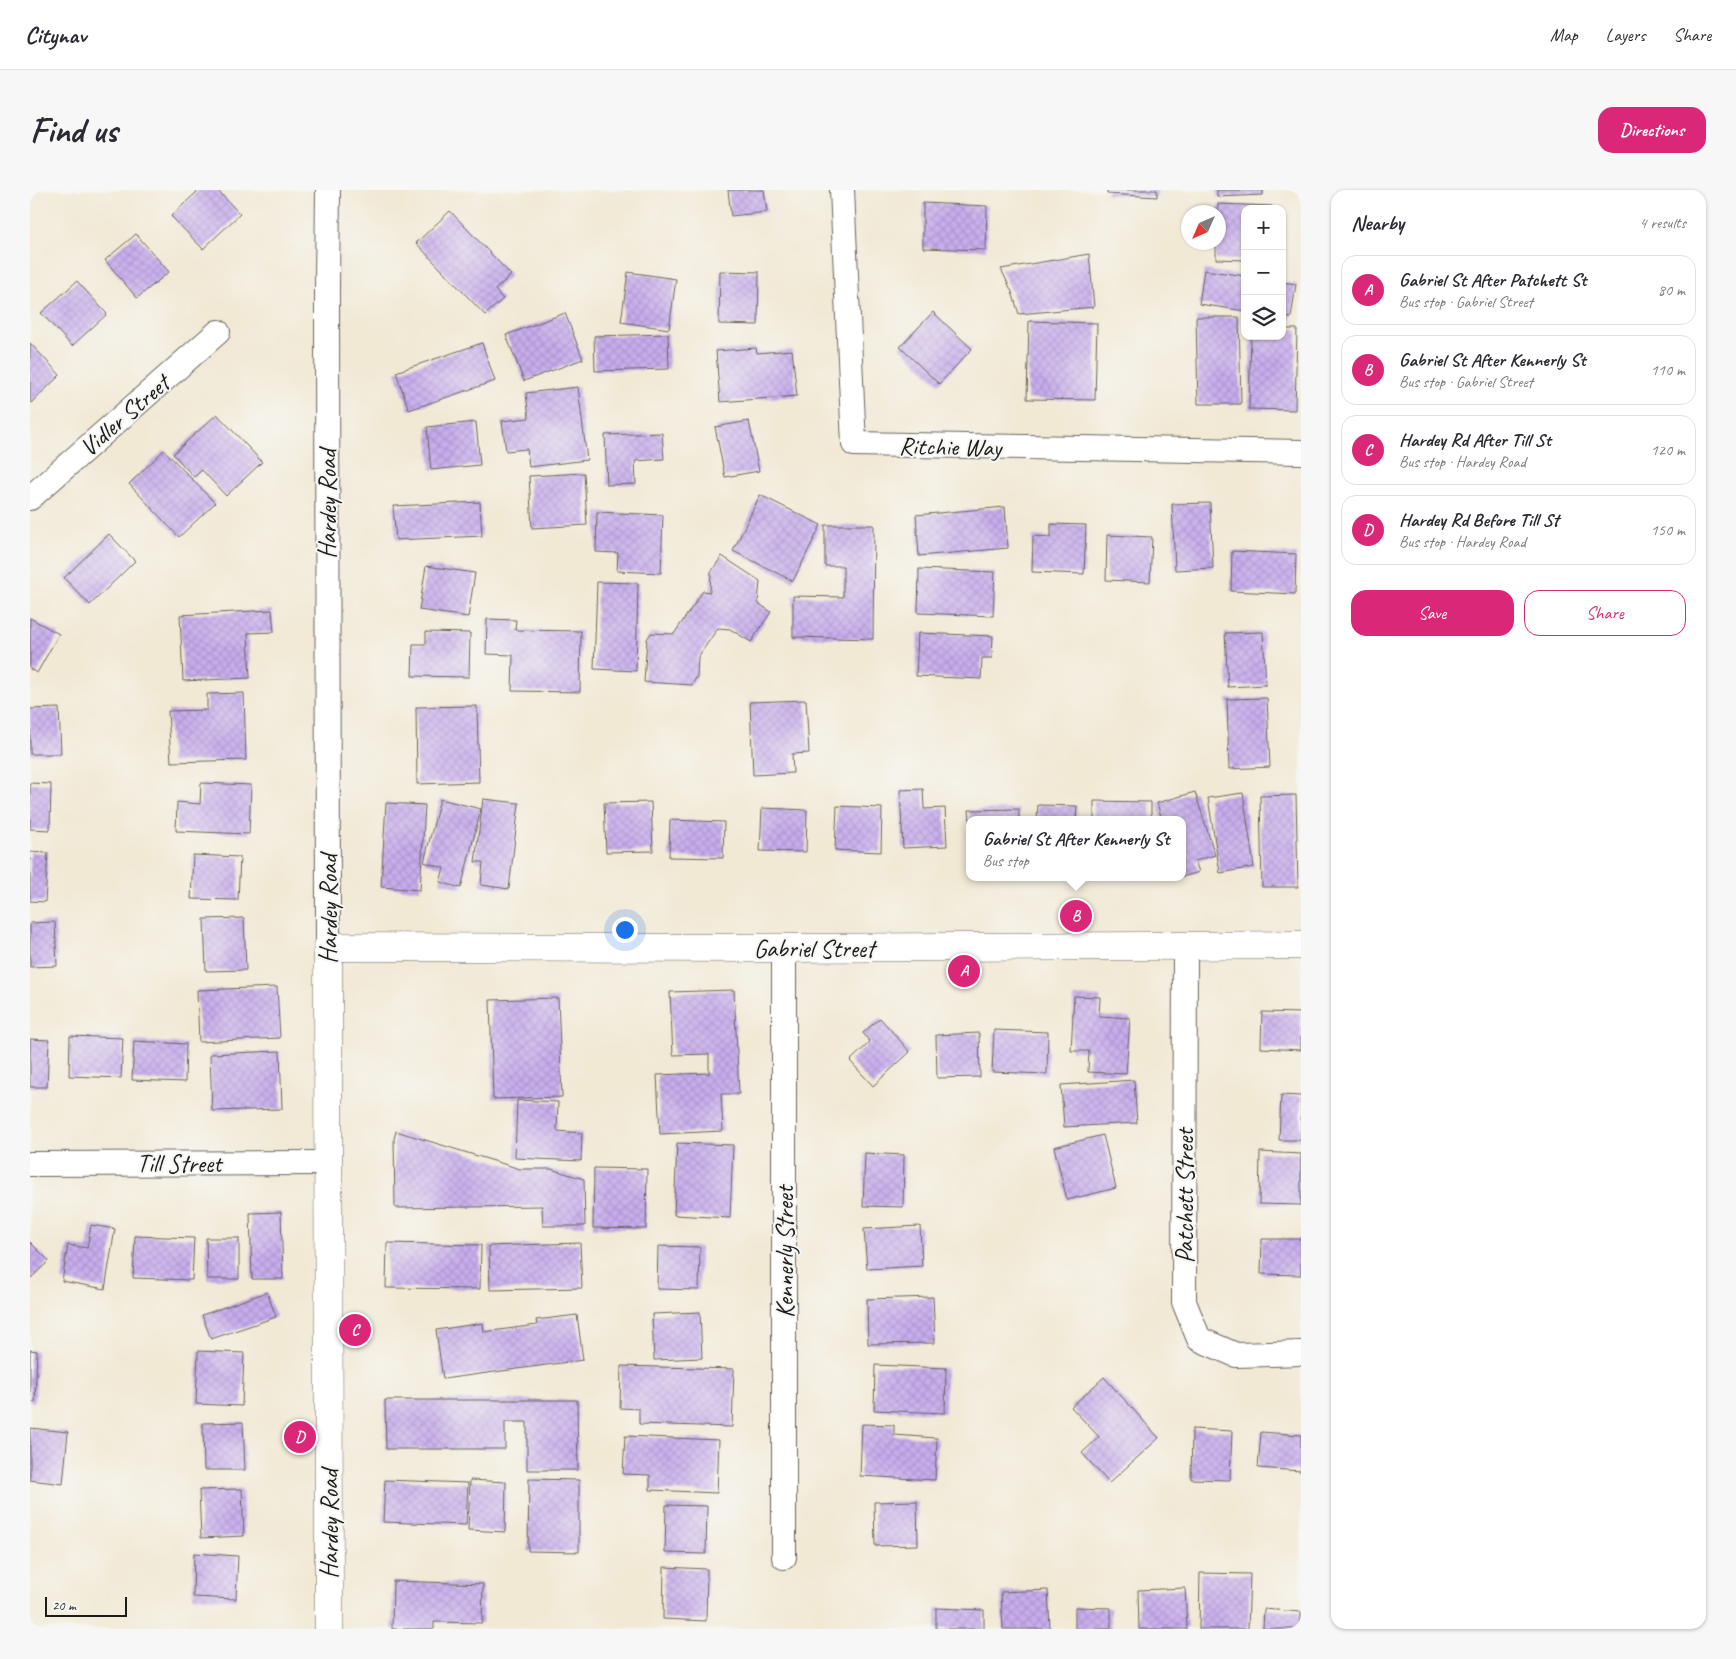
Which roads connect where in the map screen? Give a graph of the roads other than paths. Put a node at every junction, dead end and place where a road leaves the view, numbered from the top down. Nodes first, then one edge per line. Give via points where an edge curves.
1 (328, 190) edge
2 (842, 190) edge
3 (218, 332) dead end
4 (1301, 452) edge
5 (30, 498) edge
6 (1185, 945) junction
7 (1301, 945) edge
8 (328, 947) junction
9 (784, 948) junction
10 (328, 1163) junction
11 (30, 1164) edge
12 (1301, 1353) edge
13 (784, 1557) dead end
14 (329, 1629) edge

1 - 8 street, Hardey Road
2 - 4 street, Ritchie Way via 854,444
3 - 5 street, Vidler Street
6 - 7 street, Gabriel Street
6 - 9 street, Gabriel Street
6 - 12 street, Patchett Street via 1184,1302 1198,1338 1236,1354
8 - 9 street, Gabriel Street
8 - 10 street, Hardey Road
9 - 13 street, Kennerly Street
10 - 11 street, Till Street
10 - 14 street, Hardey Road

